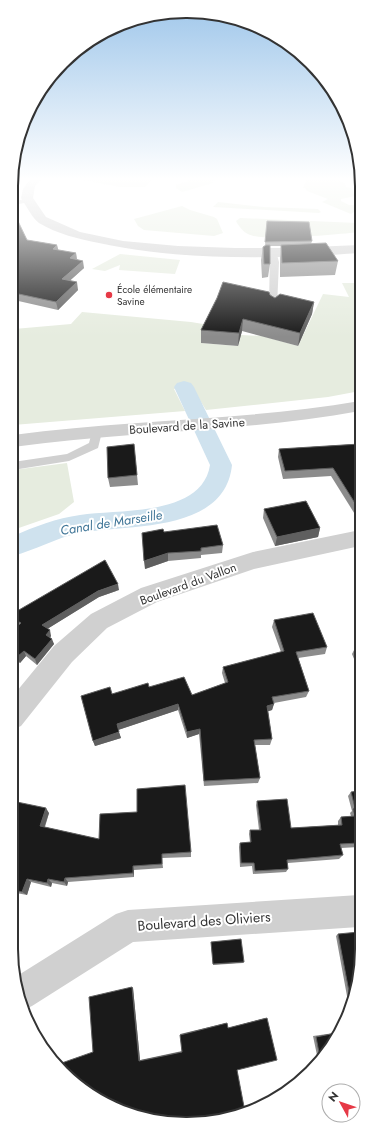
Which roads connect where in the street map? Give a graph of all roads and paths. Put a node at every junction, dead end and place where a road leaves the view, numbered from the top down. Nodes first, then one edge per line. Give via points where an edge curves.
1 (66, 231) edge
2 (355, 249) edge
3 (273, 253) junction
4 (273, 306) edge
5 (355, 407) edge
6 (97, 432) junction
7 (18, 440) edge
8 (18, 465) edge
9 (355, 539) edge
10 (18, 705) edge
11 (355, 911) edge
12 (24, 992) edge

1 - 3 street via 102,241 142,247
2 - 3 street
3 - 4 lane
5 - 6 street, Boulevard de la Savine via 261,420
6 - 7 street, Boulevard de la Savine
6 - 8 lane via 94,445 68,457
9 - 10 street, Boulevard du Vallon via 253,561 149,595 99,621 63,654
11 - 12 street, Boulevard des Oliviers via 128,926

